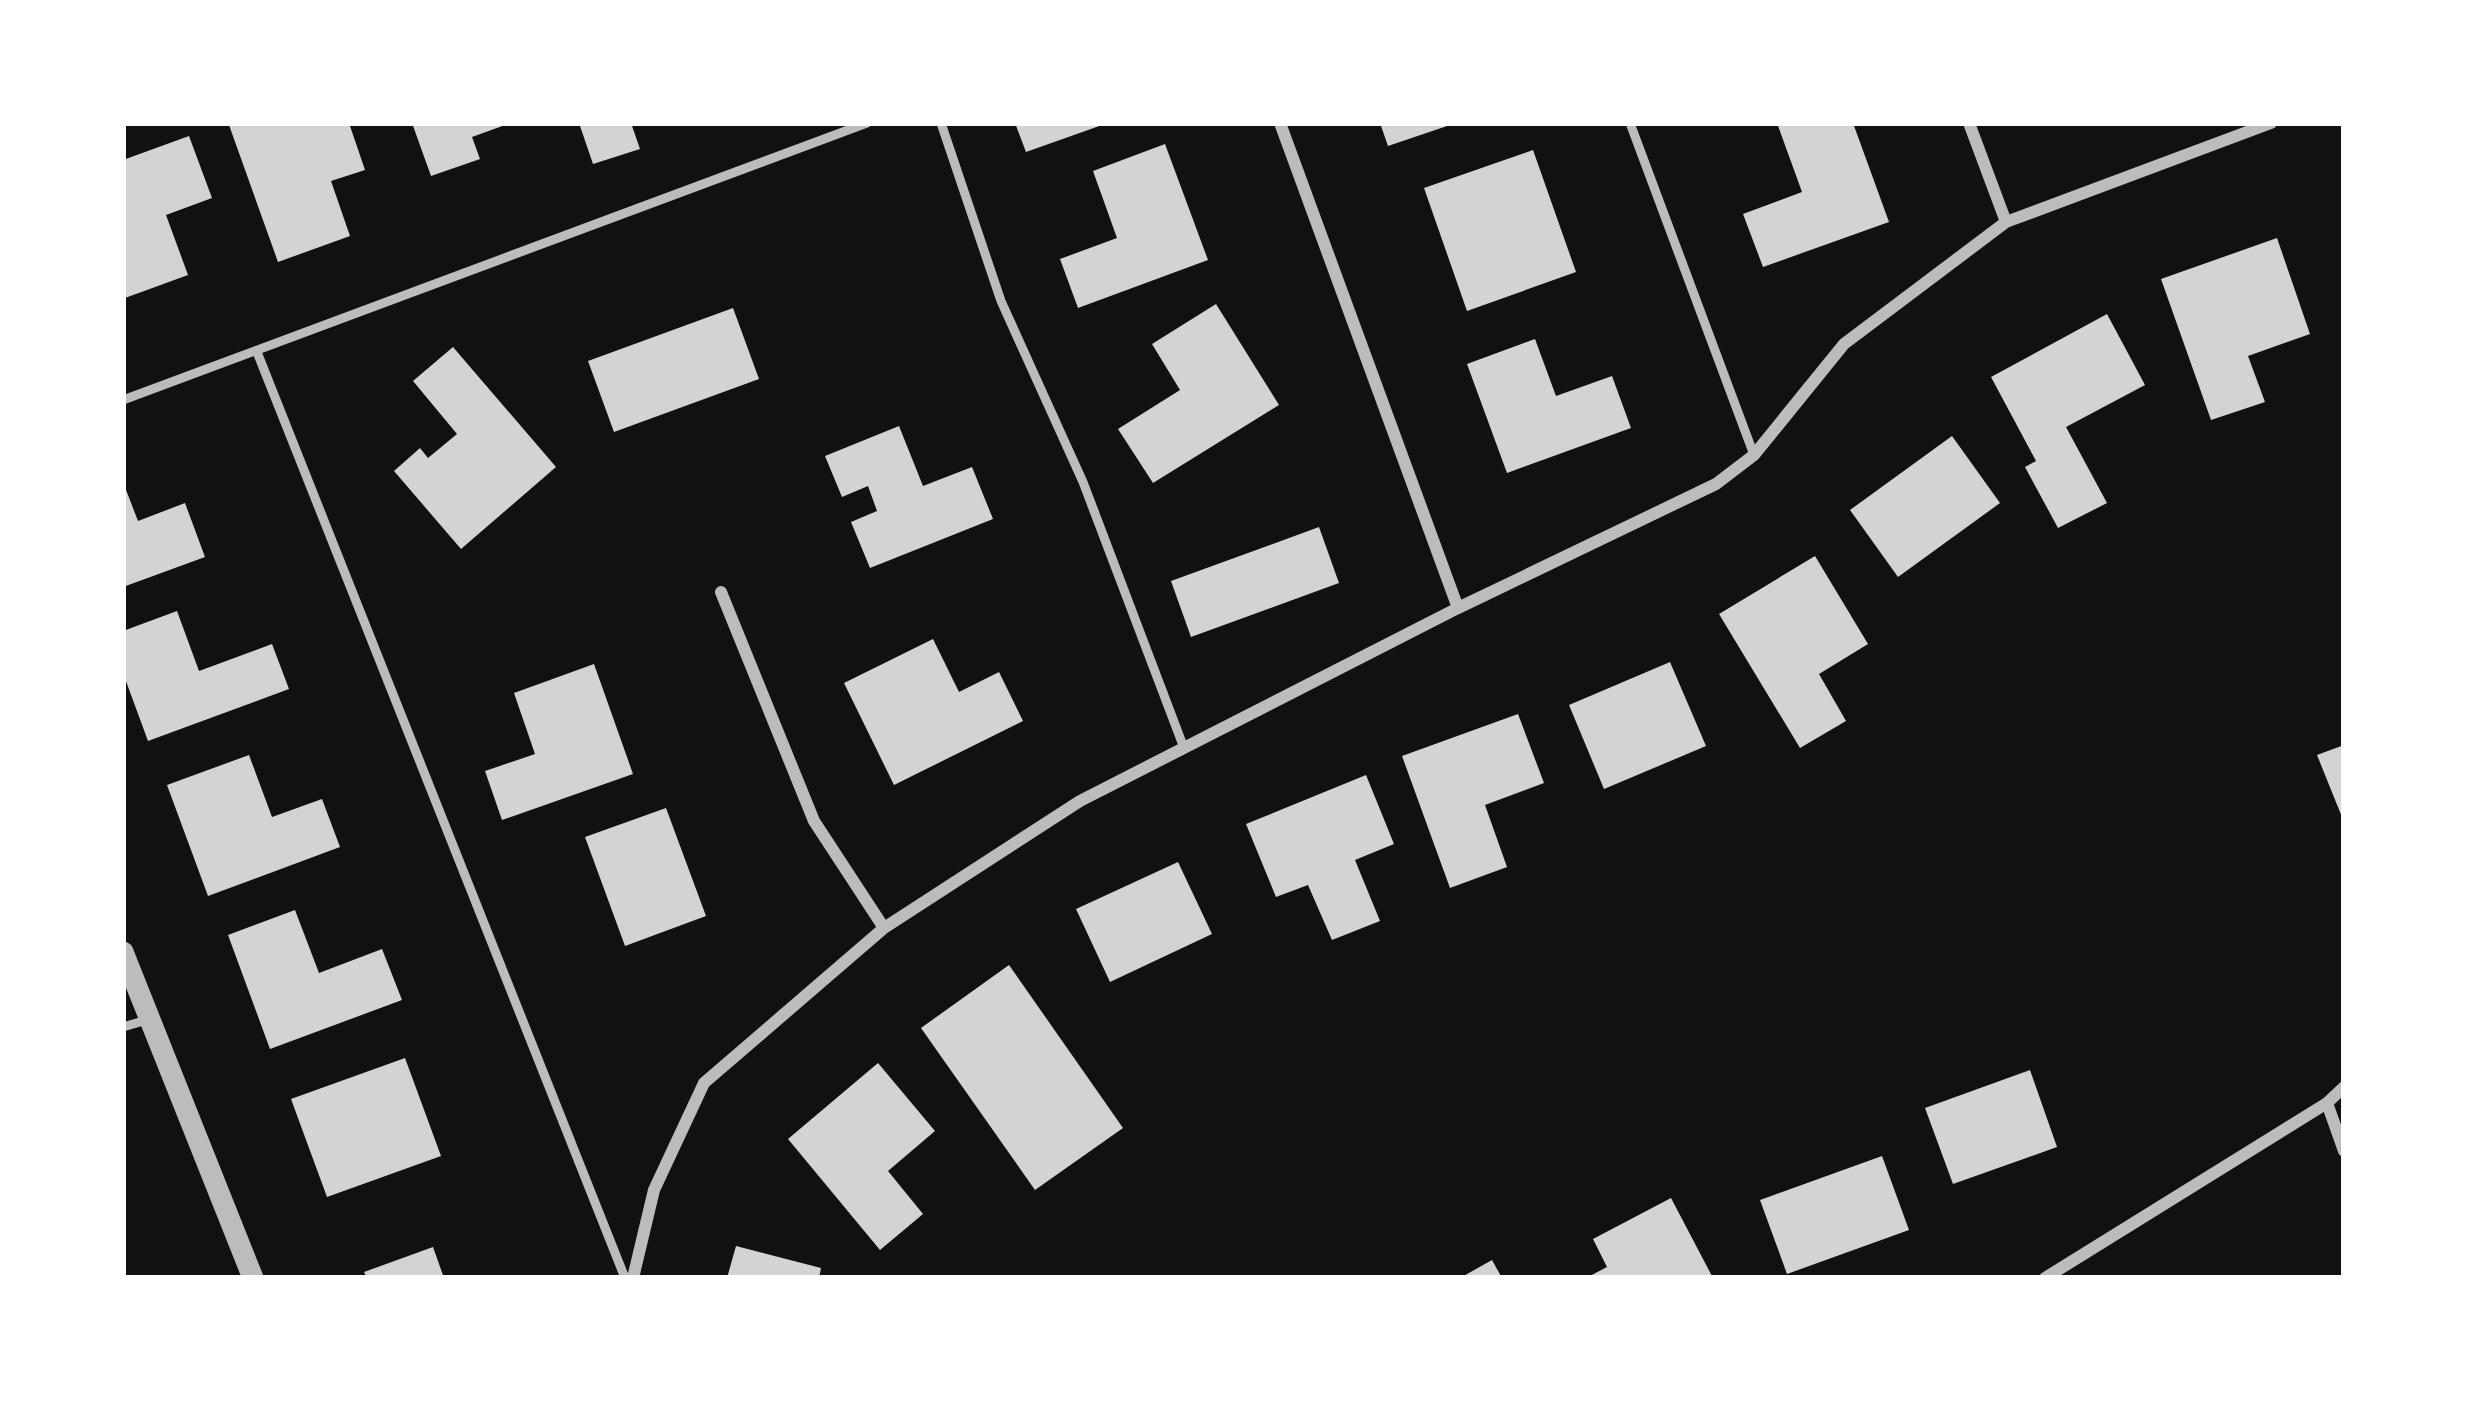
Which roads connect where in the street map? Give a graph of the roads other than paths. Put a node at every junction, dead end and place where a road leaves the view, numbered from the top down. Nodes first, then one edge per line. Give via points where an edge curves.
1 (867, 123) edge
2 (941, 123) edge
3 (1280, 123) edge
4 (1630, 123) edge
5 (1969, 123) edge
6 (2271, 123) edge
7 (2006, 222) junction
8 (257, 352) junction
9 (123, 400) edge
10 (1754, 455) junction
11 (721, 592) dead end
12 (1458, 608) junction
13 (1184, 748) junction
14 (884, 928) junction
15 (123, 952) edge
16 (150, 1019) junction
17 (123, 1028) edge
18 (2344, 1087) edge
19 (2326, 1103) junction
20 (2344, 1151) edge
21 (253, 1278) edge
22 (629, 1278) edge
23 (2045, 1278) edge

1 - 8 lane
2 - 13 lane via 1001,301 1083,482
3 - 12 street
4 - 10 lane
5 - 7 street
6 - 7 street
7 - 10 street via 1844,344
8 - 9 lane
8 - 22 lane
10 - 12 street via 1716,484
11 - 14 street via 814,820
12 - 13 street
13 - 14 street via 1080,801
14 - 22 street via 704,1083 653,1190
15 - 16 street
16 - 17 lane
16 - 21 street
18 - 19 street
19 - 20 street
19 - 23 street

